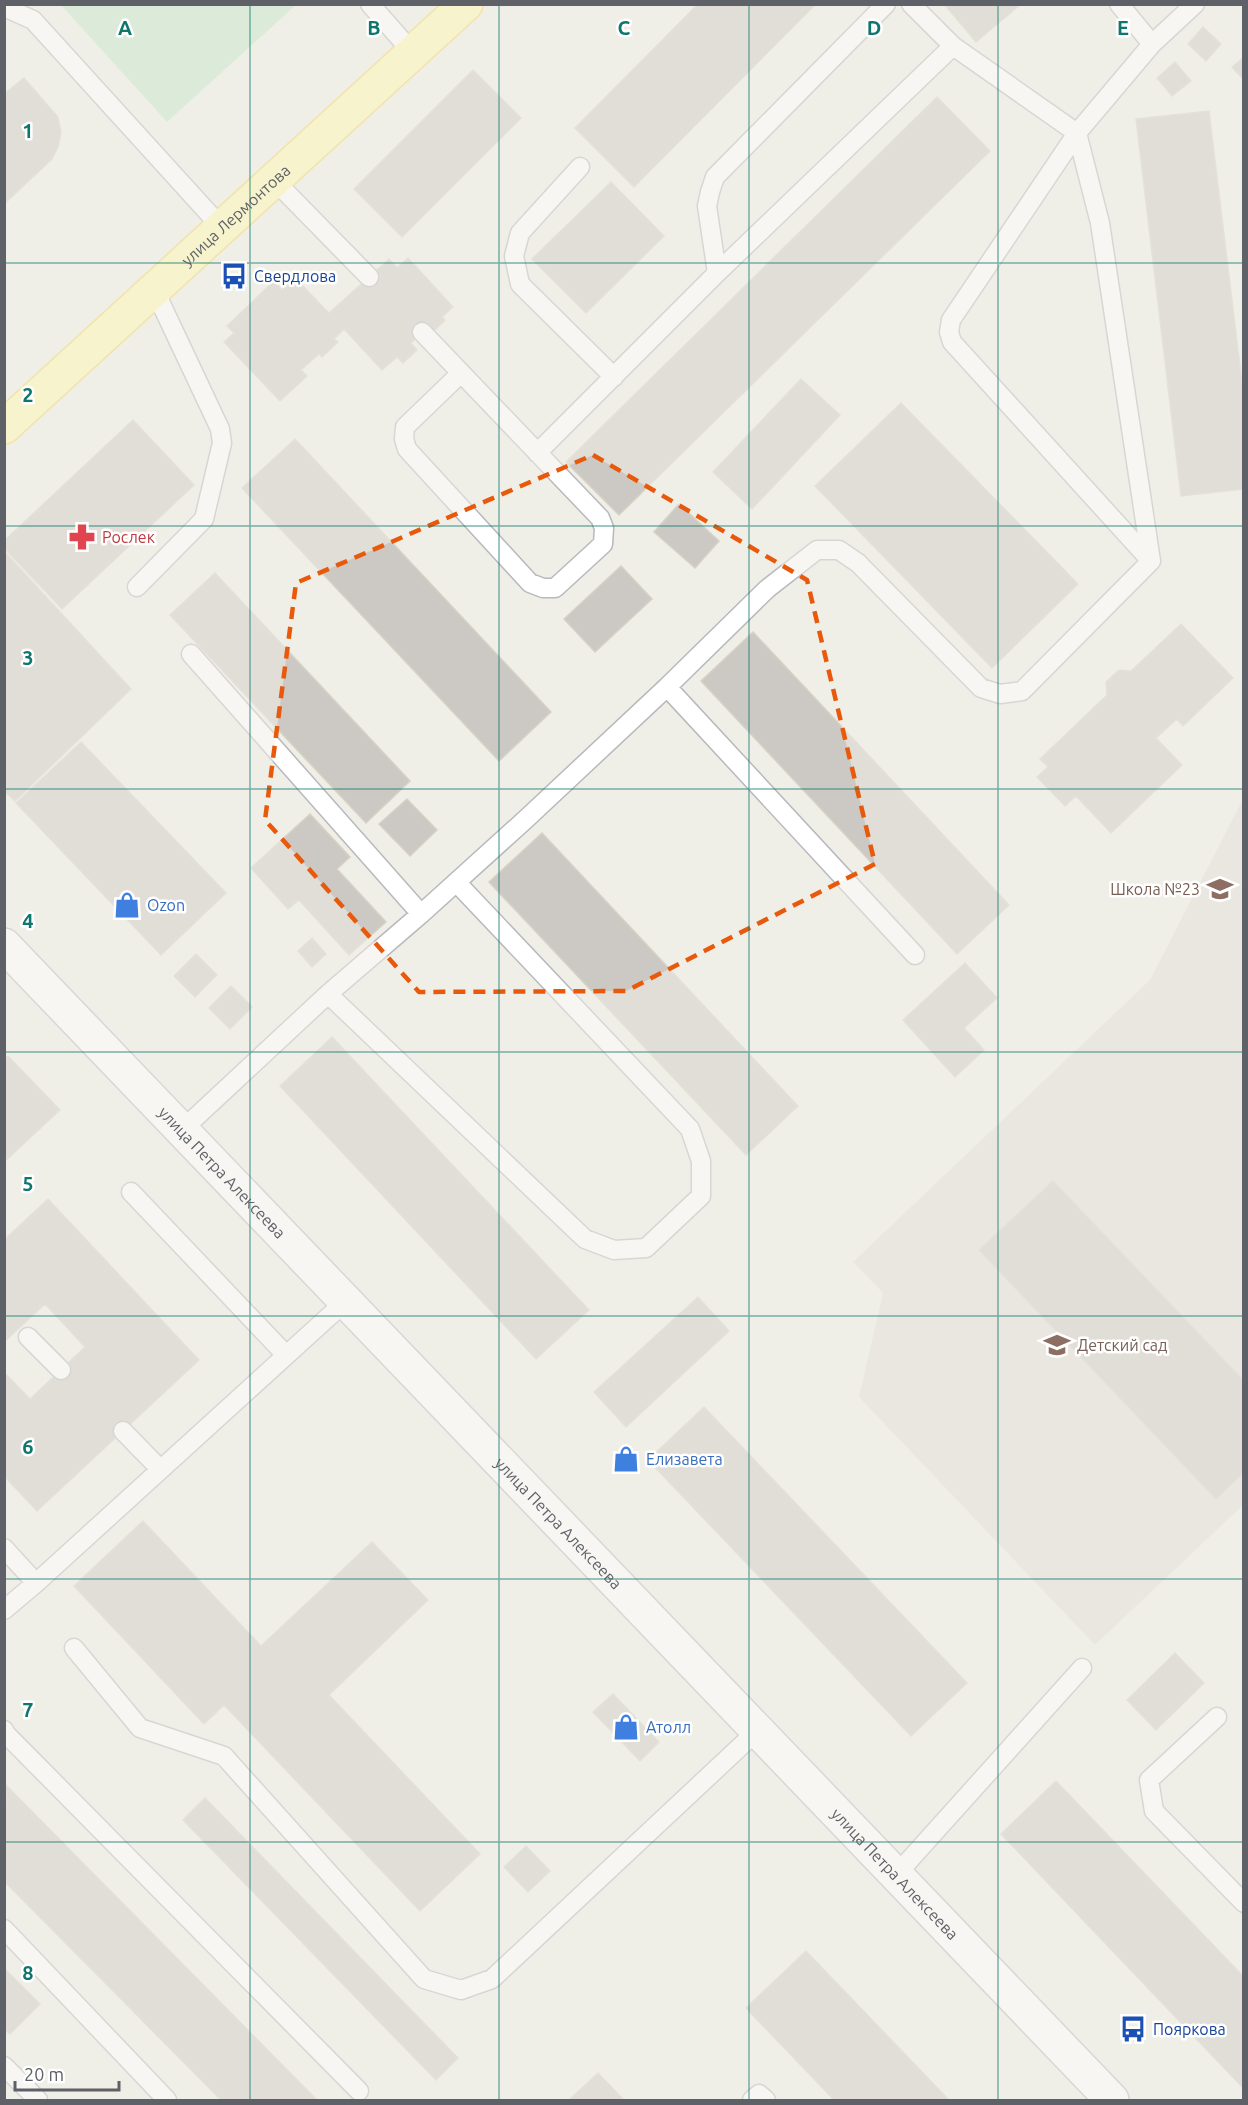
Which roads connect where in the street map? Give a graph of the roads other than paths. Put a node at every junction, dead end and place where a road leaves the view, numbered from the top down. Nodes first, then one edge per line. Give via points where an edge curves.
1 (370, 4) edge
2 (466, 4) edge
3 (886, 4) edge
4 (911, 4) edge
5 (1119, 4) edge
6 (1195, 4) edge
7 (4, 7) edge
8 (1152, 44) junction
9 (953, 46) junction
10 (413, 53) junction
11 (1077, 133) junction
12 (580, 167) dead end
13 (274, 181) junction
14 (223, 229) junction
15 (717, 273) junction
16 (369, 277) dead end
17 (155, 291) junction
18 (422, 332) dead end
19 (461, 372) junction
20 (614, 377) junction
21 (4, 427) edge
22 (537, 453) junction
23 (1151, 561) junction
24 (137, 587) dead end
25 (191, 654) dead end
26 (667, 687) junction
27 (457, 883) junction
28 (422, 914) junction
29 (4, 945) edge
30 (915, 955) dead end
31 (328, 994) junction
32 (183, 1129) junction
33 (131, 1192) dead end
34 (346, 1301) junction
35 (28, 1337) dead end
36 (286, 1355) junction
37 (61, 1370) dead end
38 (123, 1431) dead end
39 (160, 1469) junction
40 (4, 1548) edge
41 (36, 1583) junction
42 (4, 1610) edge
43 (74, 1648) dead end
44 (1082, 1668) dead end
45 (1216, 1717) dead end
46 (757, 1731) junction
47 (5, 1733) edge
48 (896, 1875) junction
49 (1244, 1903) edge
50 (4, 1929) edge
51 (4, 2066) edge
52 (359, 2091) dead end
53 (38, 2100) edge
54 (168, 2100) edge
55 (752, 2100) edge
56 (766, 2100) edge
57 (1112, 2100) edge

1 - 10 lane
2 - 10 main road, улица Лермонтова
3 - 15 lane via 715,177 707,206
4 - 9 lane
5 - 8 lane
6 - 8 lane
7 - 14 lane via 33,20
8 - 11 lane
9 - 11 lane
9 - 15 lane
10 - 13 main road, улица Лермонтова
11 - 23 lane via 1100,223
11 - 23 lane via 951,320 949,332 952,342
12 - 20 lane via 520,233 514,256 520,284
13 - 14 main road, улица Лермонтова
13 - 16 lane
14 - 17 main road, улица Лермонтова
15 - 20 lane
17 - 21 main road, улица Лермонтова
17 - 24 lane via 222,443 204,519
18 - 19 lane
19 - 22 lane
19 - 22 lane via 405,426 407,449 531,583 555,588 603,544 604,528 600,518
20 - 22 lane
23 - 26 lane via 1022,691 1000,694 981,688 858,563 839,550 817,550 767,589
25 - 28 lane
26 - 27 lane
26 - 30 lane
27 - 28 lane
27 - 31 lane via 690,1130 701,1161 700,1196 646,1248 614,1250 585,1239
28 - 31 lane
29 - 32 main road, улица Петра Алексеева
31 - 32 lane
32 - 34 main road, улица Петра Алексеева
33 - 36 lane
34 - 36 lane
34 - 46 main road, улица Петра Алексеева
35 - 37 lane
36 - 39 lane
38 - 39 lane
39 - 41 lane
40 - 41 lane
41 - 42 lane
43 - 46 lane via 140,1728 224,1756 424,1979 461,1990 492,1979
44 - 48 lane
45 - 49 lane via 1149,1780 1154,1811
46 - 48 main road, улица Петра Алексеева
47 - 52 lane
48 - 57 main road, улица Петра Алексеева
50 - 54 lane
51 - 53 lane
55 - 56 lane via 759,2094

